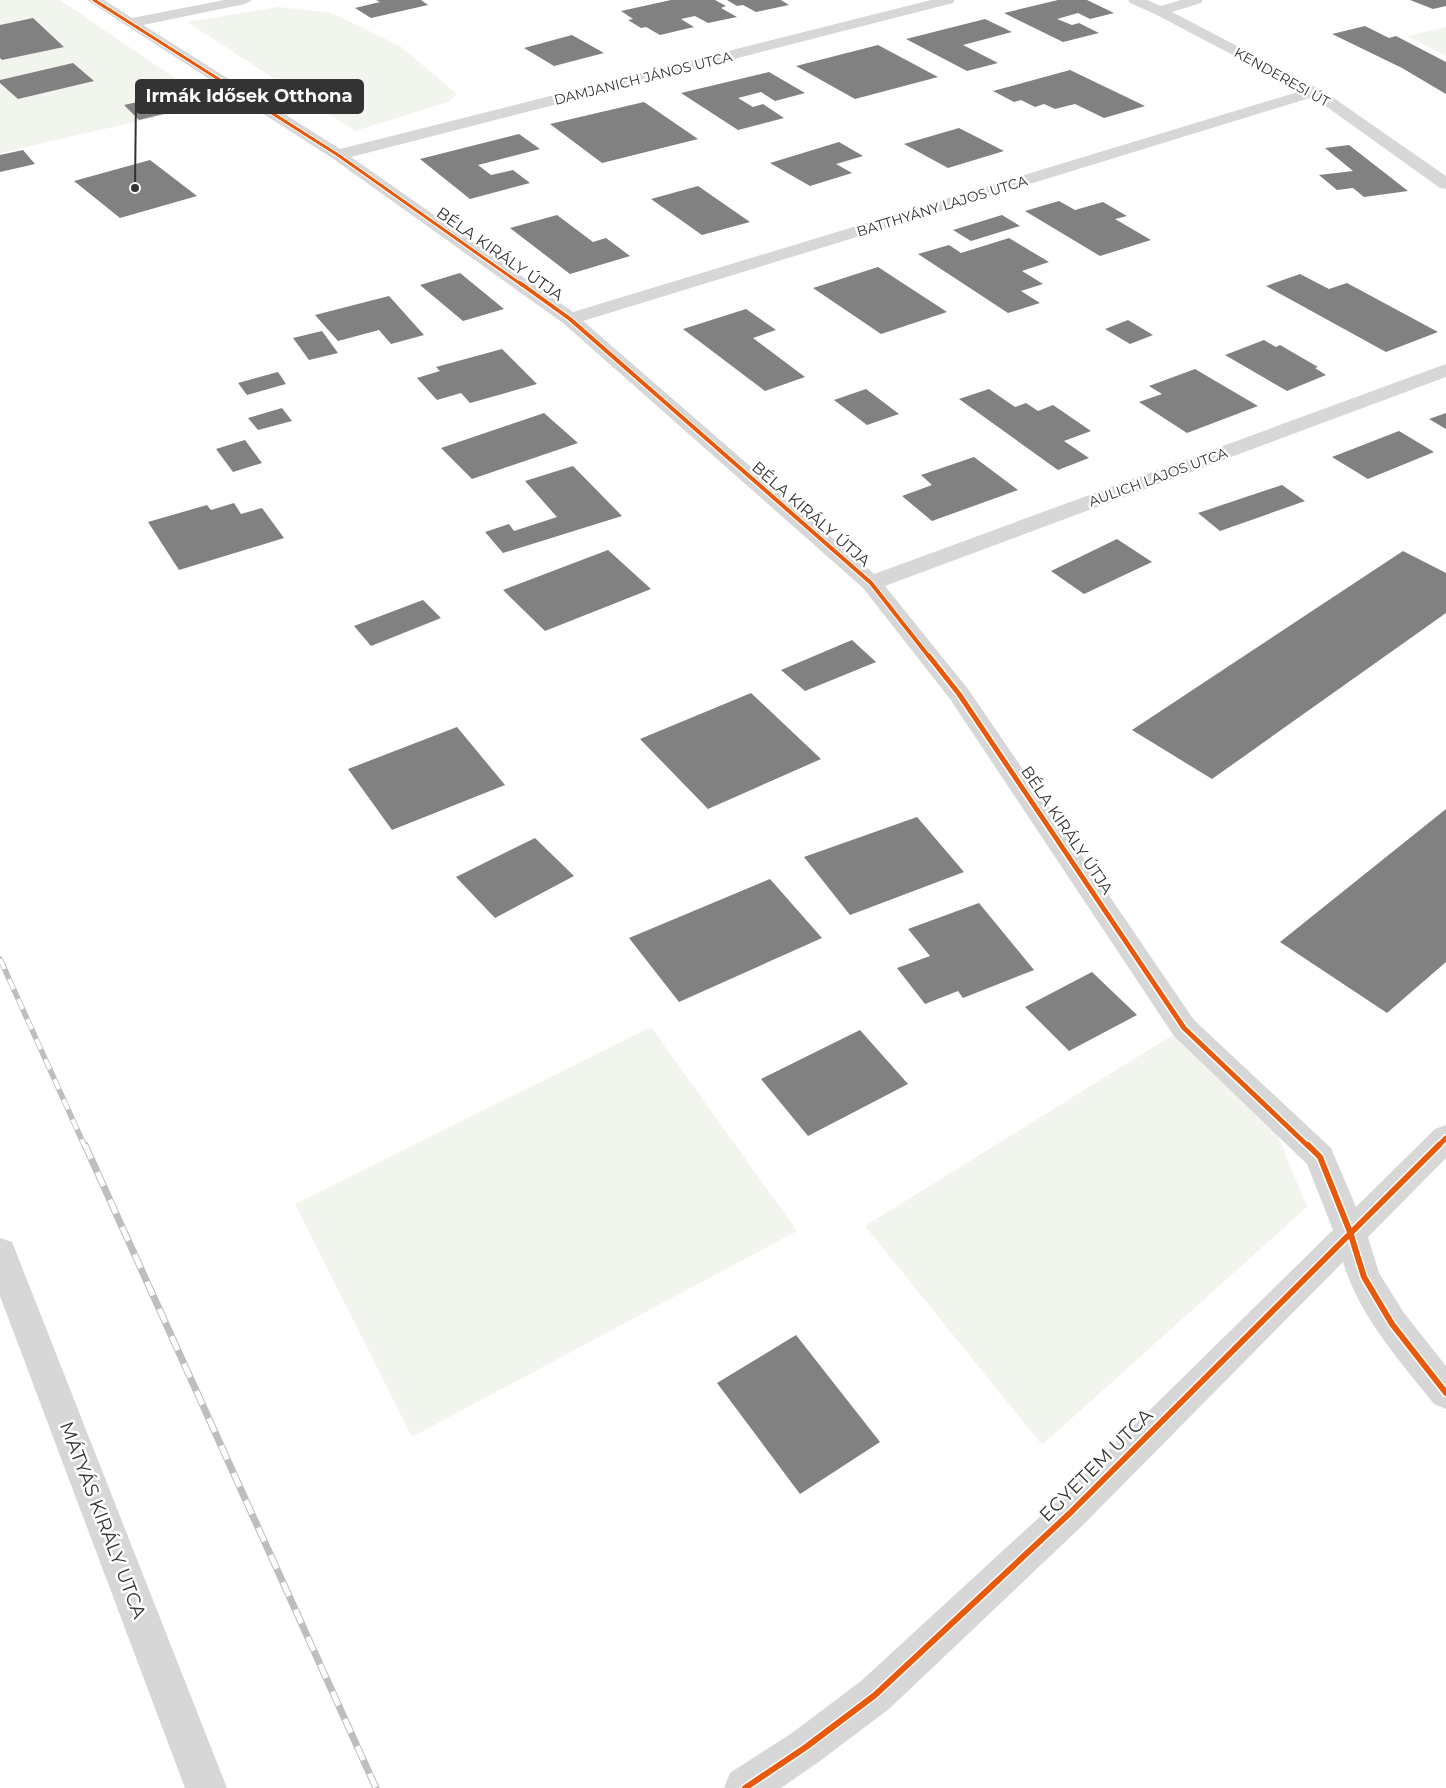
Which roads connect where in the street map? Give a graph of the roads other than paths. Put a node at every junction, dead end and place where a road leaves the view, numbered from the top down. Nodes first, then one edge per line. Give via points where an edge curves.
1 (94, 0) edge
2 (245, 0) edge
3 (948, 0) edge
4 (1135, 0) edge
5 (1196, 0) edge
6 (1160, 11) junction
7 (130, 23) junction
8 (1314, 92) junction
9 (338, 155) junction
10 (1446, 184) edge
11 (570, 319) junction
12 (1446, 370) edge
13 (871, 583) junction
14 (1446, 1138) edge
15 (1350, 1232) junction
16 (0, 1252) edge
17 (1446, 1393) edge
18 (206, 1788) edge
19 (744, 1788) edge

1 - 7 street, BÉLA KIRÁLY ÚTJA
2 - 7 street
3 - 9 street, DAMJANICH JÁNOS UTCA
4 - 6 street, KENDERESI ÚT
5 - 6 street
6 - 8 street, KENDERESI ÚT
7 - 9 street, BÉLA KIRÁLY ÚTJA
8 - 10 street, KENDERESI ÚT
8 - 11 street, BATTHYÁNY LAJOS UTCA
9 - 11 street, BÉLA KIRÁLY ÚTJA
11 - 13 street, BÉLA KIRÁLY ÚTJA
12 - 13 street, AULICH LAJOS UTCA
13 - 15 street, BÉLA KIRÁLY ÚTJA via 959,694 1184,1028 1320,1157
14 - 15 street, EGYETEM UTCA
15 - 17 street, BÉLA KIRÁLY ÚTJA via 1364,1277 1392,1324
15 - 19 street, EGYETEM UTCA via 1070,1513 875,1695
16 - 18 street, MÁTYÁS KIRÁLY UTCA

